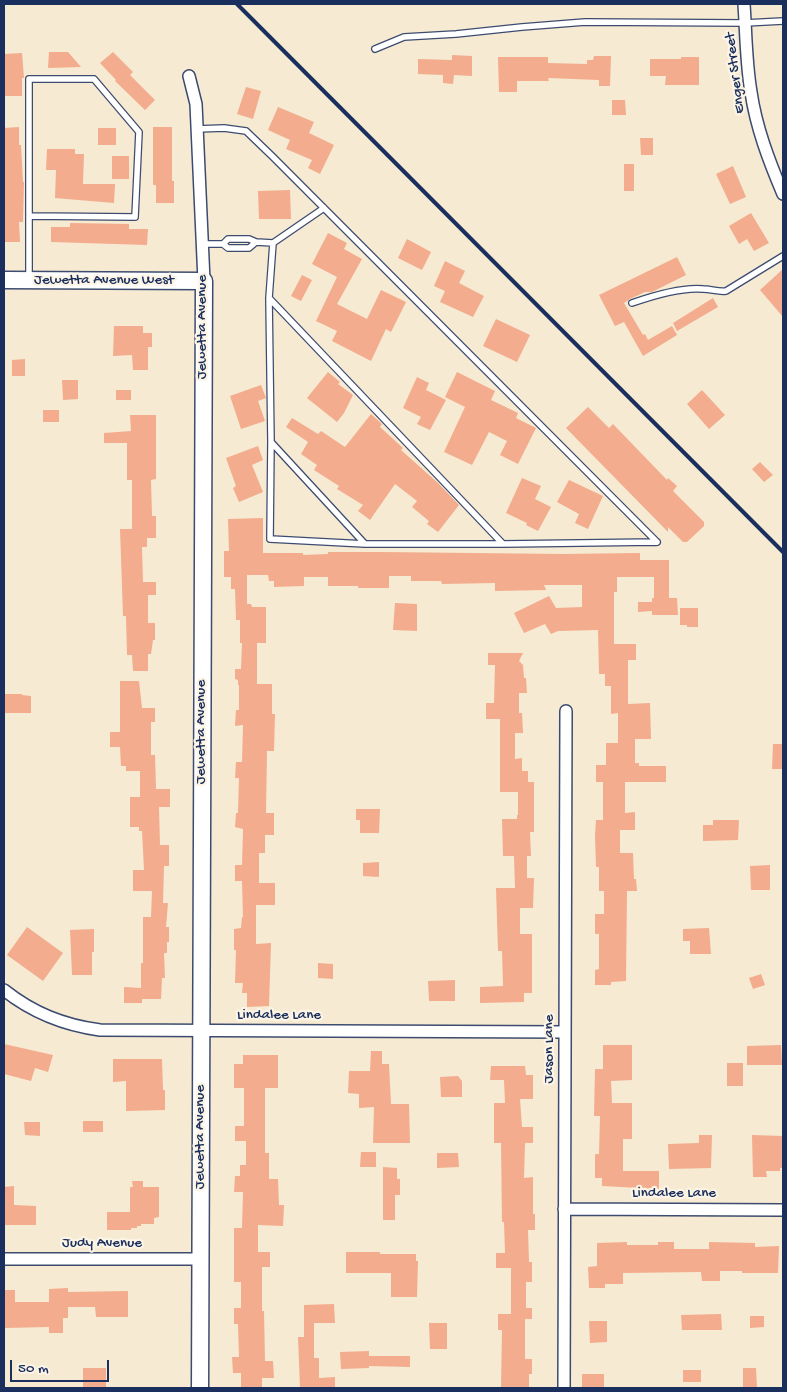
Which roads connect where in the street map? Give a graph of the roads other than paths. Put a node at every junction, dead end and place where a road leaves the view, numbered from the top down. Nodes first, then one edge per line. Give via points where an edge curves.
1 (744, 4) edge
2 (783, 21) edge
3 (745, 23) junction
4 (375, 49) dead end
5 (189, 76) dead end
6 (197, 129) junction
7 (783, 194) edge
8 (324, 208) junction
9 (29, 216) junction
10 (256, 242) junction
11 (273, 243) junction
12 (202, 244) junction
13 (223, 244) junction
14 (783, 256) edge
15 (4, 280) edge
16 (29, 281) junction
17 (204, 282) junction
18 (269, 298) junction
19 (632, 303) dead end
20 (271, 442) junction
21 (365, 544) junction
22 (503, 544) junction
23 (566, 711) dead end
24 (4, 990) edge
25 (202, 1031) junction
26 (565, 1032) junction
27 (564, 1209) junction
28 (783, 1210) edge
29 (4, 1259) edge
30 (201, 1259) junction
31 (200, 1388) edge
32 (564, 1388) edge

1 - 3 street, Enger Street
2 - 3 lane
3 - 4 lane via 585,22 404,37
3 - 7 street, Enger Street via 751,94 770,164
5 - 6 street, Jewetta Avenue via 196,104
6 - 8 lane via 246,131
6 - 12 street, Jewetta Avenue
8 - 11 lane
8 - 22 lane via 657,542
9 - 9 lane via 29,79 94,79 139,132 136,217
9 - 16 lane
10 - 11 lane
10 - 13 lane via 228,239
10 - 13 lane via 249,248 228,248
11 - 18 lane
12 - 13 lane
12 - 17 street, Jewetta Avenue
14 - 19 lane via 726,291 702,289 660,294
15 - 16 street, Jewetta Avenue West
16 - 17 street, Jewetta Avenue West
17 - 25 street, Jewetta Avenue
18 - 20 lane
18 - 22 lane
20 - 21 lane
20 - 21 lane via 270,539
21 - 22 lane
23 - 26 street, Jason Lane
24 - 25 street, Lindalee Lane via 37,1013 80,1027
25 - 26 street, Lindalee Lane
25 - 30 street, Jewetta Avenue
26 - 27 street, Jason Lane
27 - 28 street, Lindalee Lane
27 - 32 street, Jason Lane
29 - 30 street, Judy Avenue
30 - 31 street, Jewetta Avenue

